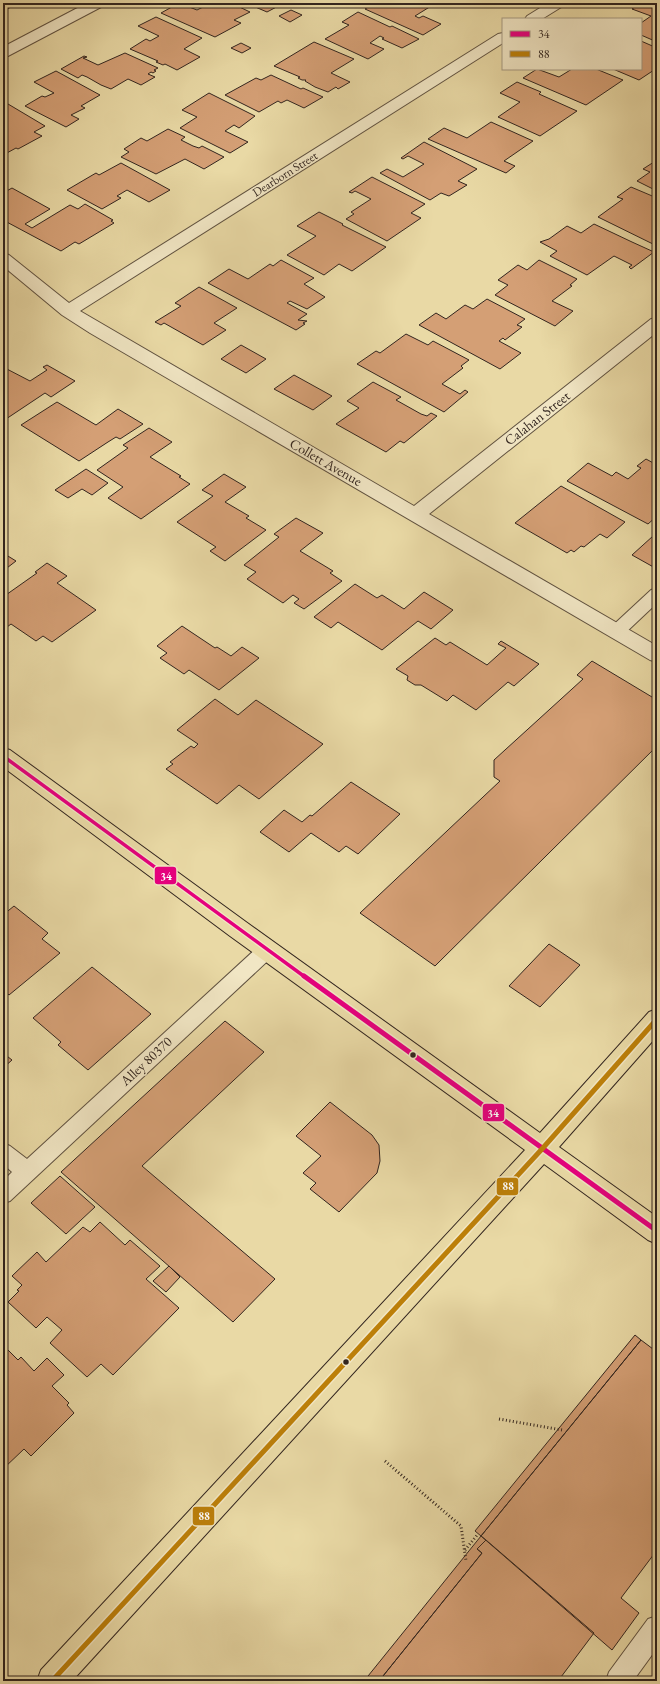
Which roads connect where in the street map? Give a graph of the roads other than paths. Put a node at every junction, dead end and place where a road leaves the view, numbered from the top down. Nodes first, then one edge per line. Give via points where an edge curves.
1 (98, 3) edge
2 (558, 3) edge
3 (534, 18) edge
4 (502, 39) edge
5 (3, 53) edge
6 (3, 258) edge
7 (68, 311) junction
8 (657, 323) edge
9 (416, 514) junction
10 (657, 594) edge
11 (616, 632) junction
12 (657, 655) edge
13 (3, 756) edge
14 (267, 950) junction
15 (657, 1019) edge
16 (542, 1149) junction
17 (3, 1152) edge
18 (27, 1172) junction
19 (3, 1194) edge
20 (657, 1232) edge
21 (657, 1628) edge
22 (52, 1681) edge
23 (618, 1681) edge

1 - 5 street
2 - 3 street
4 - 7 street, Dearborn Street
6 - 7 street, Collett Avenue
7 - 9 street, Collett Avenue
8 - 9 street, Calahan Street
9 - 11 street, Collett Avenue
10 - 11 lane
11 - 12 street, Collett Avenue
13 - 14 main road
14 - 16 main road
14 - 18 lane, Alley 80370
15 - 16 main road
16 - 20 main road
16 - 22 main road
17 - 18 lane
18 - 19 lane, Alley 80370
21 - 23 lane

